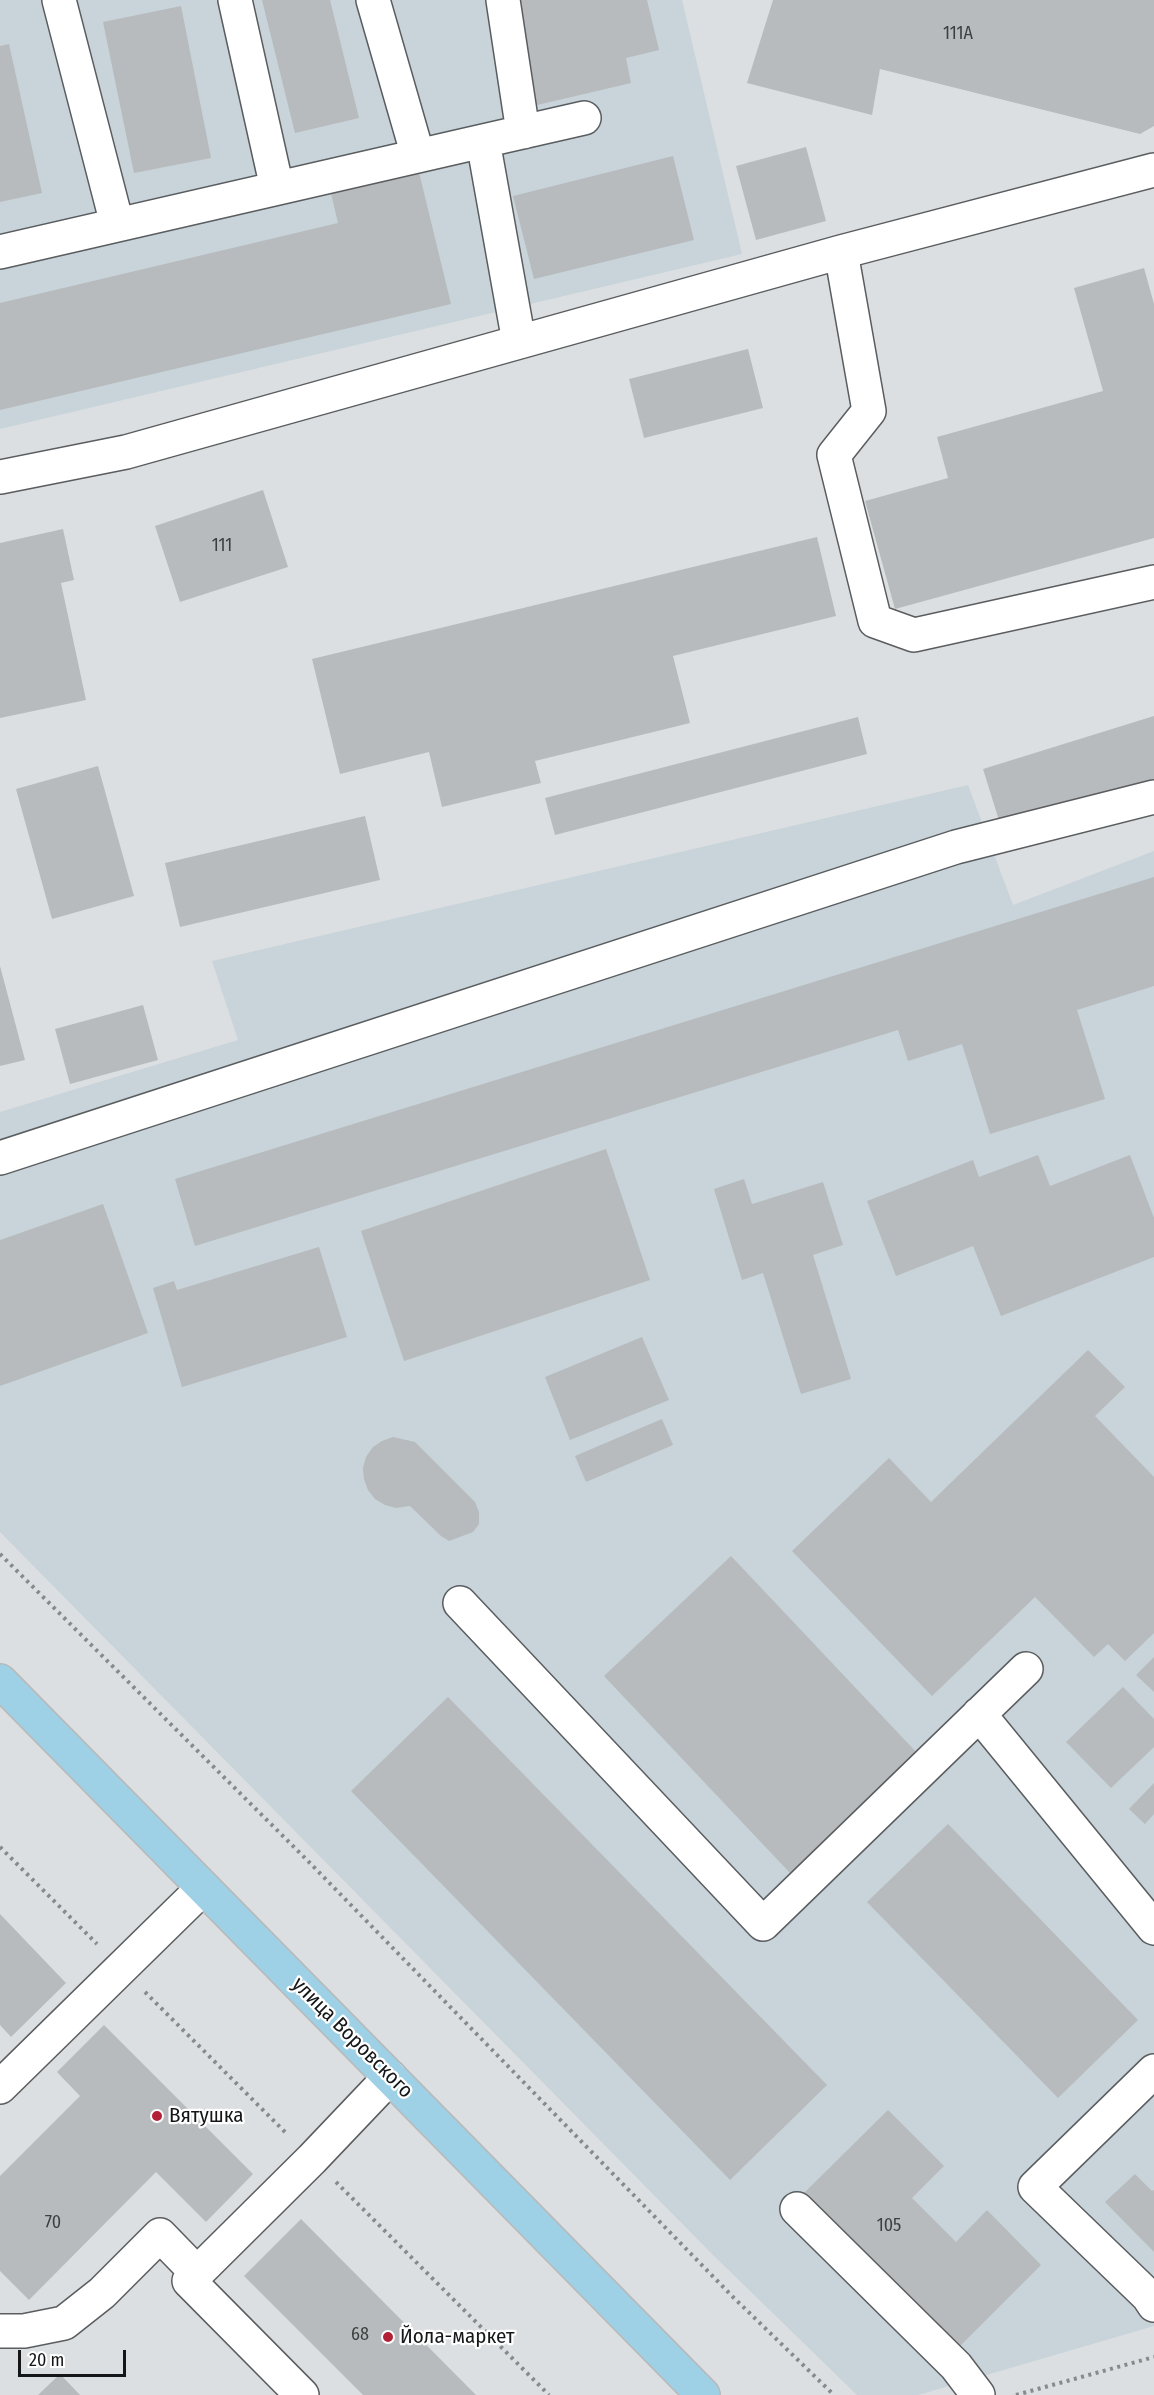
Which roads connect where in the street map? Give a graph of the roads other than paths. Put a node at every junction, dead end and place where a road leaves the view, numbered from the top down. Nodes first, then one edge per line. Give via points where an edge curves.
1 (59, 0) edge
2 (236, 0) edge
3 (373, 0) edge
4 (503, 0) edge
5 (584, 118) dead end
6 (523, 132) junction
7 (483, 141) junction
8 (418, 156) junction
9 (1154, 171) edge
10 (278, 188) junction
11 (117, 225) junction
12 (0, 252) edge
13 (841, 252) junction
14 (519, 342) junction
15 (0, 477) edge
16 (1154, 582) edge
17 (1154, 797) edge
18 (0, 1158) edge
19 (460, 1603) dead end
20 (1026, 1669) dead end
21 (0, 1681) edge
22 (980, 1714) junction
23 (203, 1888) junction
24 (1154, 1928) edge
25 (6, 2068) edge
26 (1154, 2071) edge
27 (390, 2077) junction
28 (797, 2209) dead end
29 (197, 2273) junction
30 (1154, 2305) edge
31 (0, 2331) edge
32 (302, 2395) edge
33 (704, 2395) edge
34 (978, 2395) edge

1 - 11 street
2 - 10 street
3 - 8 street
4 - 6 street
5 - 6 street
6 - 7 street
7 - 8 street
7 - 14 street
8 - 10 street
9 - 13 street
10 - 11 street
11 - 12 street
13 - 14 street
13 - 16 street via 869,411 834,455 875,621 914,635
14 - 15 street via 126,452
17 - 18 street via 956,848
19 - 22 street via 763,1924
20 - 22 street
21 - 23 main road, улица Воровского
22 - 24 street
23 - 25 street
23 - 27 main road, улица Воровского
26 - 30 street via 1035,2187
27 - 29 street
27 - 33 main road, улица Воровского
28 - 34 street via 956,2366
29 - 31 street via 160,2235 102,2293 64,2323
29 - 32 street via 189,2281

